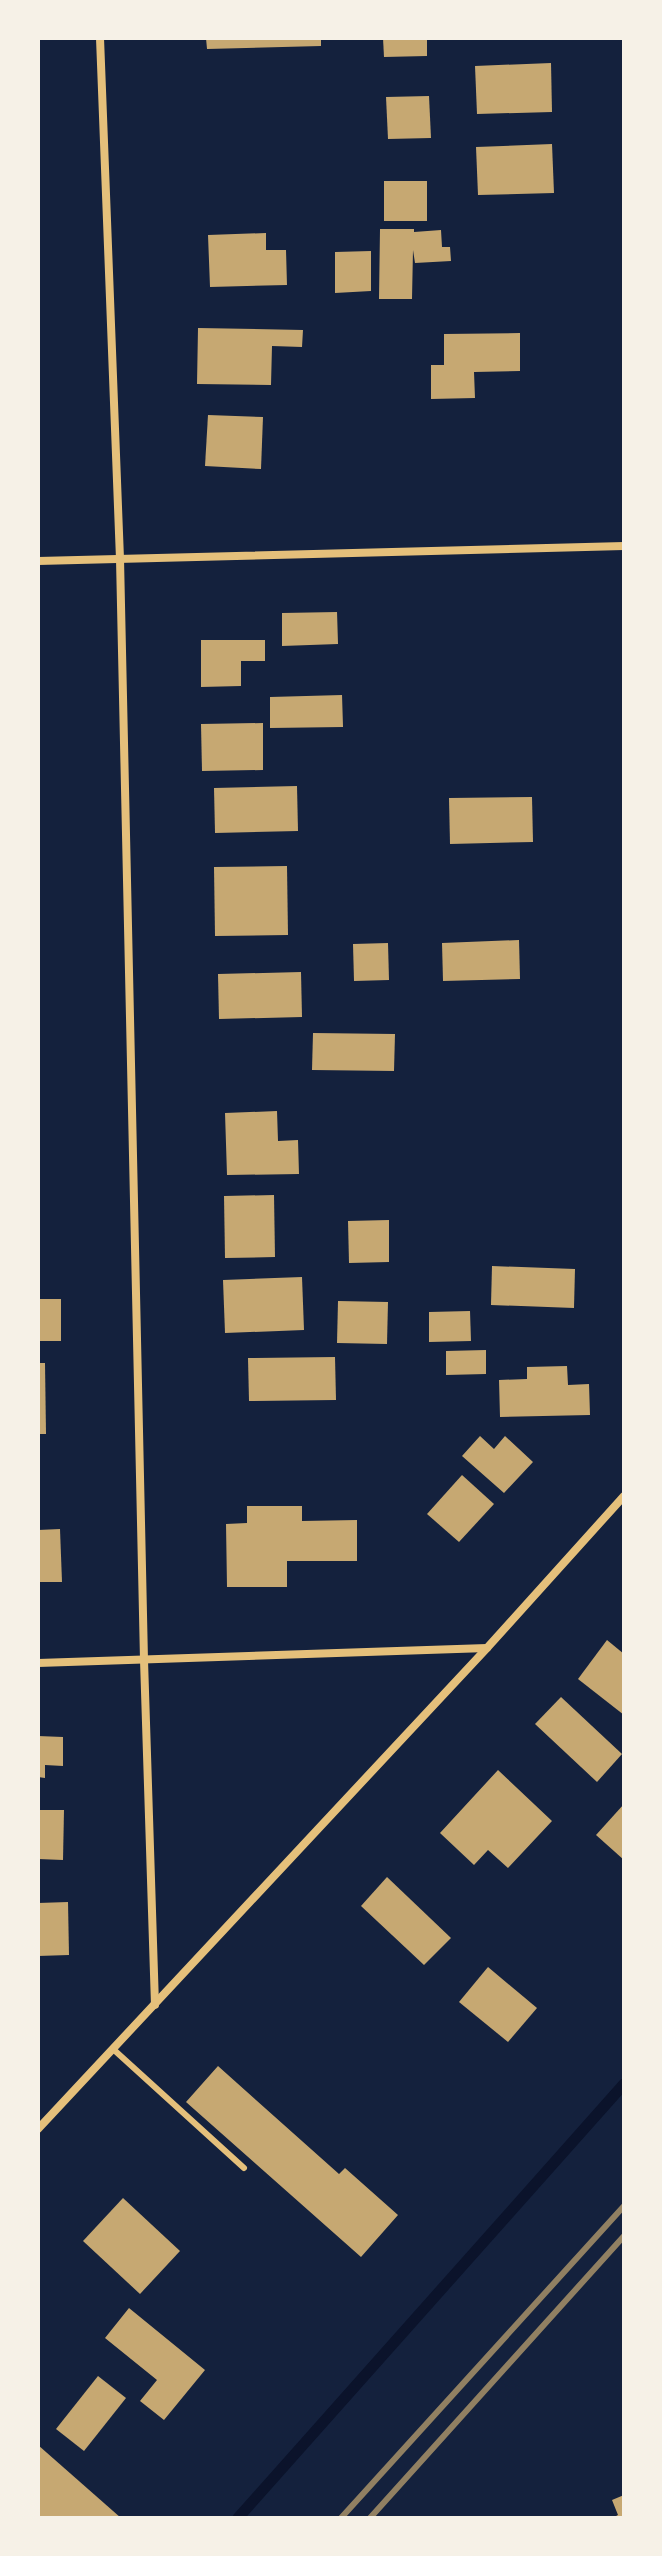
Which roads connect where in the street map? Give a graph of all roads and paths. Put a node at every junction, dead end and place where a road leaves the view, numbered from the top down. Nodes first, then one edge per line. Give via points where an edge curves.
1 (100, 38) edge
2 (624, 546) edge
3 (120, 559) junction
4 (38, 561) edge
5 (624, 1496) edge
6 (487, 1648) junction
7 (144, 1660) junction
8 (38, 1663) edge
9 (155, 2005) junction
10 (113, 2049) junction
11 (38, 2129) edge
12 (244, 2168) dead end

1 - 3 street
2 - 3 street
3 - 4 street
3 - 7 street
5 - 6 street
6 - 7 street
6 - 9 street
7 - 8 street
7 - 9 street
9 - 10 street
10 - 11 street
10 - 12 lane

